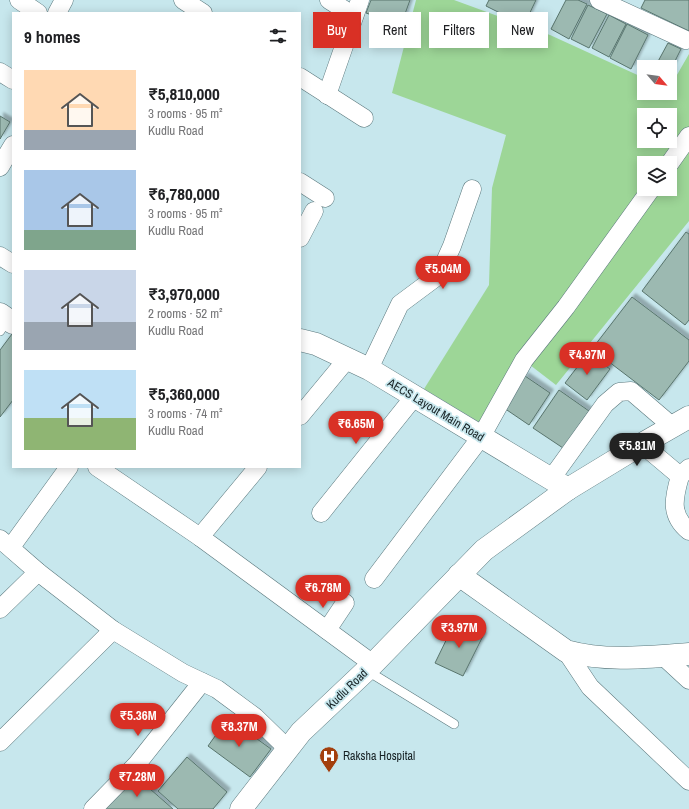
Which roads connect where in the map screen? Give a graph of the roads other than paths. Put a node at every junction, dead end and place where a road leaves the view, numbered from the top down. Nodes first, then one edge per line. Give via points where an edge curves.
1 (18, 0) edge
2 (64, 0) edge
3 (183, 0) edge
4 (329, 0) edge
5 (599, 0) edge
6 (357, 8) edge
7 (36, 12) edge
8 (58, 12) edge
9 (201, 12) edge
10 (686, 40) dead end
11 (0, 72) edge
12 (301, 78) edge
13 (12, 79) edge
14 (328, 95) junction
15 (364, 118) dead end
16 (689, 136) edge
17 (12, 148) edge
18 (675, 156) edge
19 (4, 167) edge
20 (301, 183) edge
21 (472, 189) dead end
22 (646, 196) edge
23 (301, 236) edge
24 (0, 256) edge
25 (12, 263) edge
26 (301, 340) edge
27 (348, 358) junction
28 (369, 369) junction
29 (414, 397) junction
30 (301, 415) edge
31 (681, 422) edge
32 (481, 437) junction
33 (642, 444) junction
34 (67, 468) edge
35 (98, 468) edge
36 (257, 468) edge
37 (685, 472) edge
38 (559, 484) junction
39 (321, 513) dead end
40 (689, 531) edge
41 (200, 536) junction
42 (5, 543) edge
43 (38, 572) junction
44 (459, 574) junction
45 (374, 579) dead end
46 (345, 603) dead end
47 (0, 609) edge
48 (113, 630) junction
49 (327, 630) junction
50 (566, 651) junction
51 (689, 654) edge
52 (663, 656) junction
53 (370, 667) junction
54 (689, 680) edge
55 (202, 682) junction
56 (454, 724) dead end
57 (0, 742) edge
58 (288, 749) junction
59 (689, 781) edge
60 (93, 809) edge
61 (241, 809) edge

1 - 7 street
2 - 8 street
3 - 9 street
4 - 6 street
5 - 10 street
6 - 14 street
11 - 13 street
12 - 14 street
14 - 15 street
16 - 18 street
17 - 19 street
20 - 23 street via 319,205
21 - 28 street via 439,275 400,304
22 - 32 street via 566,307 524,360
24 - 25 street
26 - 27 street, AECS Layout Main Road
27 - 28 street, AECS Layout Main Road
27 - 30 street
28 - 29 street, AECS Layout Main Road
29 - 32 street, AECS Layout Main Road
29 - 39 street
31 - 33 street, Kudlu Road
31 - 38 street via 631,391 619,392 605,404
32 - 38 street, AECS Layout Main Road
32 - 45 street
33 - 37 street
33 - 38 street, Kudlu Road
34 - 42 street
35 - 41 street
36 - 41 street
37 - 40 street via 674,496 675,510 681,525
38 - 44 street, Kudlu Road
41 - 49 street
42 - 43 street
43 - 47 street
43 - 48 street
44 - 50 street
44 - 53 street, Kudlu Road
46 - 49 street
48 - 55 street
48 - 57 street
49 - 53 street
50 - 52 street via 604,658
50 - 59 street via 590,687
51 - 52 street
52 - 54 street
53 - 56 lane
53 - 58 street, Kudlu Road via 301,732
55 - 58 street via 217,689 255,717
55 - 60 street via 136,764
58 - 61 street, Kudlu Road

